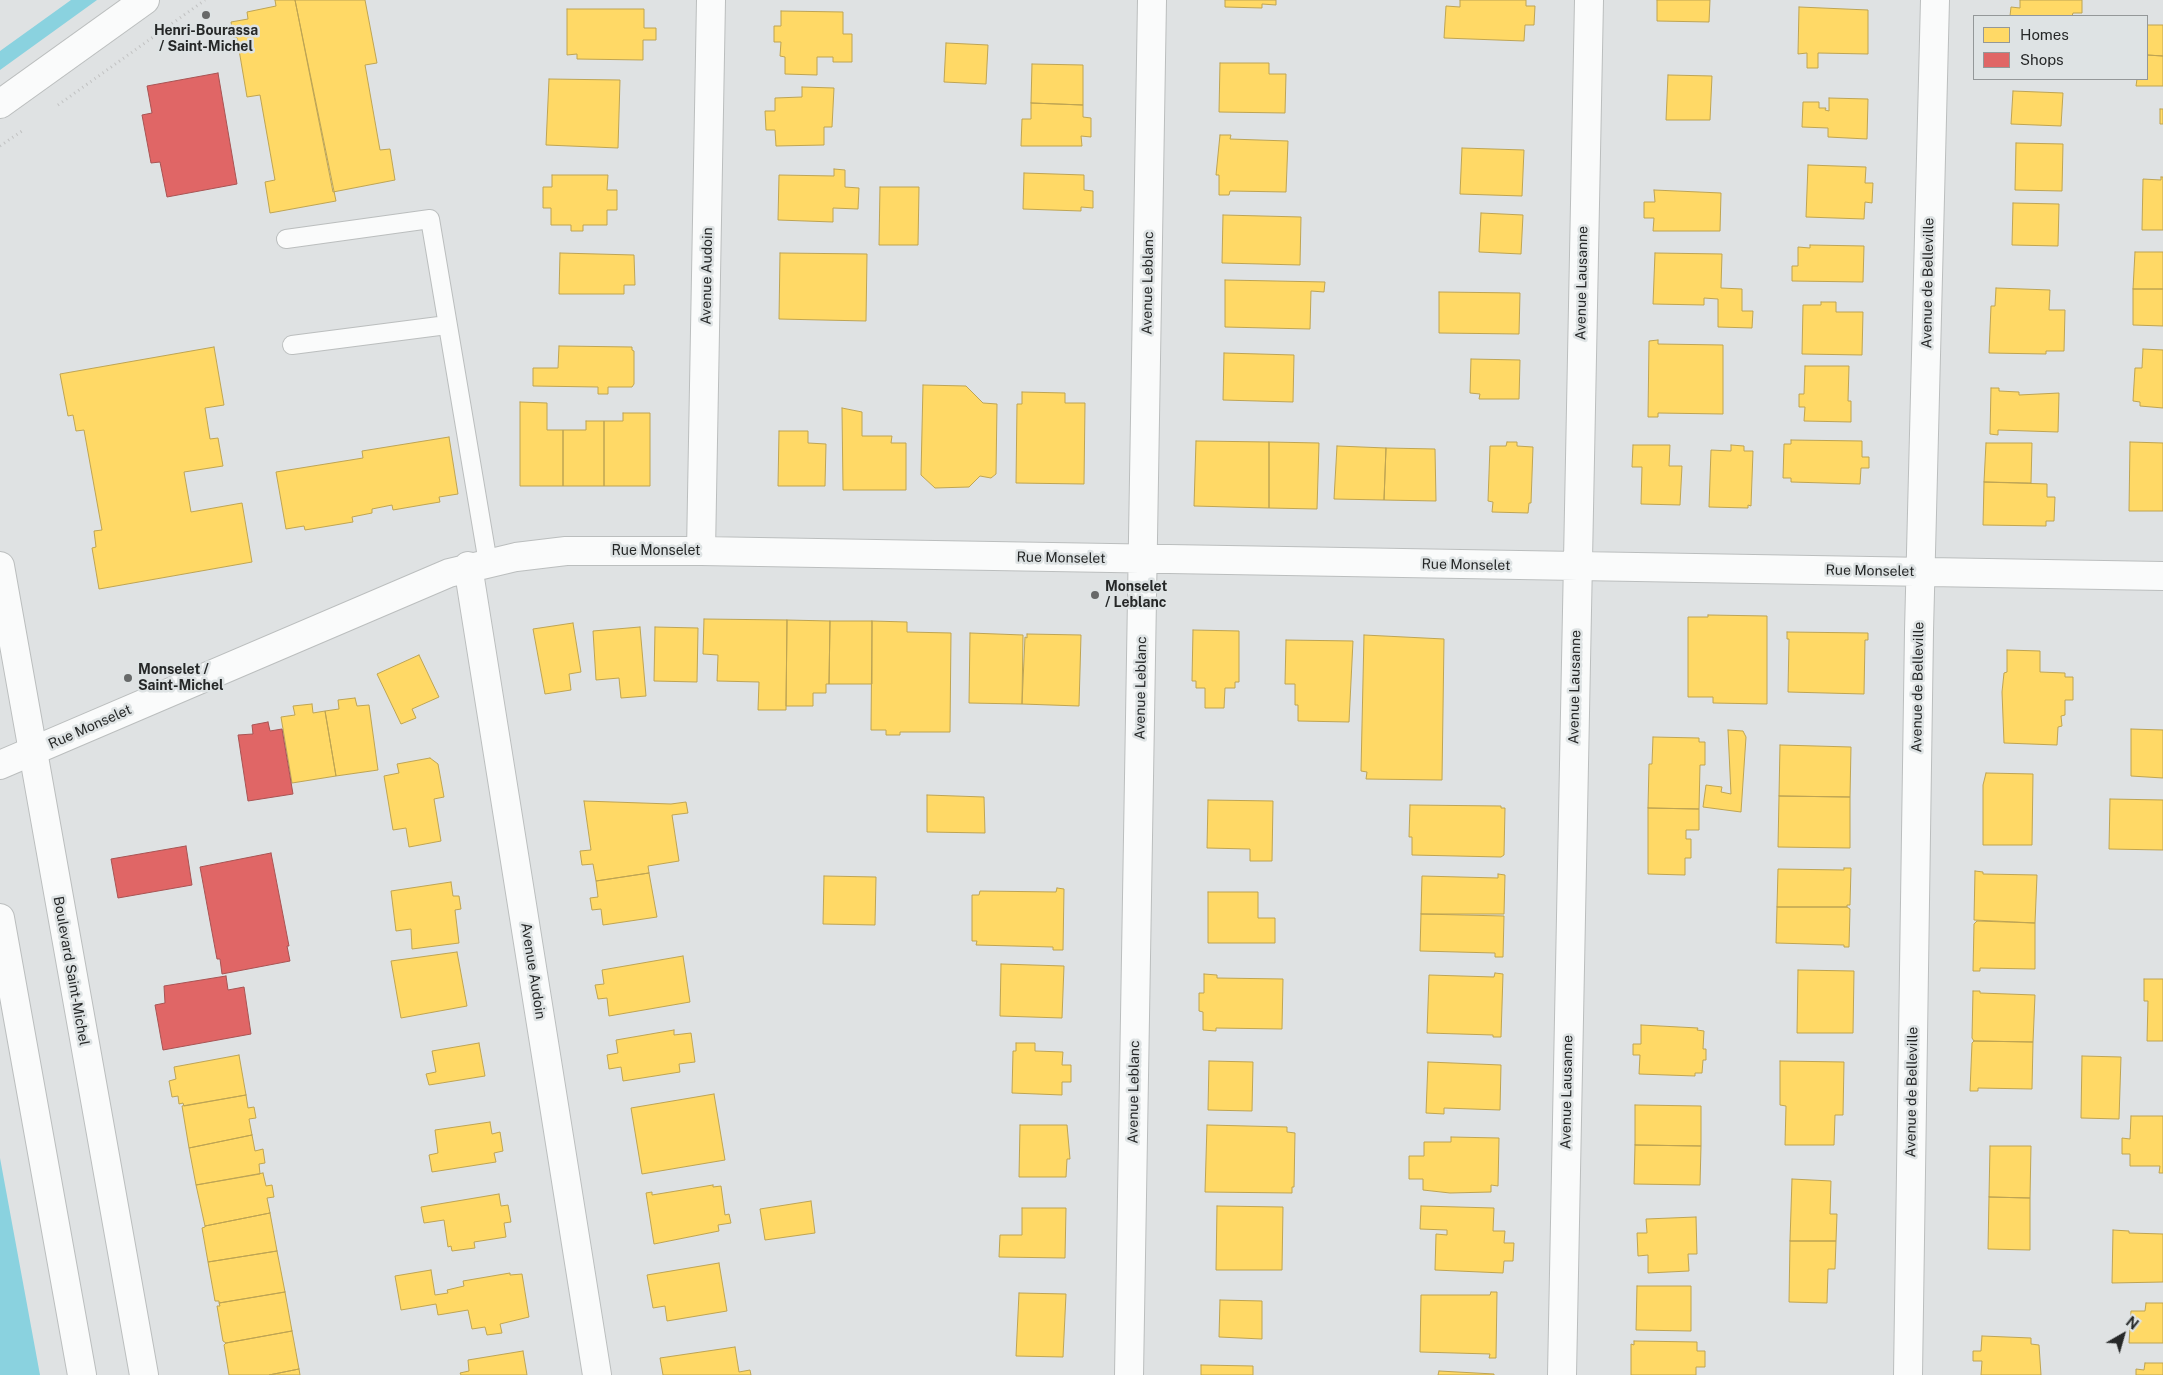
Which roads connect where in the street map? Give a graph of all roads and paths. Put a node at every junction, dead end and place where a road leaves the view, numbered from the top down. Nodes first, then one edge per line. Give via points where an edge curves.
1 (145, 0) edge
2 (205, 0) edge
3 (711, 0) edge
4 (1152, 0) edge
5 (1589, 0) edge
6 (1935, 0) edge
7 (0, 104) edge
8 (53, 109) dead end
9 (286, 239) dead end
10 (447, 324) junction
11 (292, 345) dead end
12 (701, 551) junction
13 (1143, 560) junction
14 (478, 565) junction
15 (0, 566) edge
16 (1577, 566) junction
17 (1920, 572) junction
18 (2163, 576) edge
19 (32, 752) junction
20 (0, 765) edge
21 (0, 918) edge
22 (82, 1375) edge
23 (144, 1375) edge
24 (597, 1375) edge
25 (1128, 1375) edge
26 (1562, 1375) edge
27 (1908, 1375) edge

1 - 7 street
2 - 8 path
3 - 12 street, Avenue Audoin
4 - 13 street, Avenue Leblanc
5 - 16 street, Avenue Lausanne
6 - 17 street, Avenue de Belleville
9 - 10 lane via 430,219
10 - 11 lane
10 - 14 lane
12 - 13 street, Rue Monselet
12 - 14 street, Rue Monselet via 566,551
13 - 16 street, Rue Monselet
13 - 25 street, Avenue Leblanc
14 - 19 street, Rue Monselet via 426,582
14 - 24 street, Avenue Audoin
15 - 19 street, Boulevard Saint-Michel
16 - 17 street, Rue Monselet
16 - 26 street, Avenue Lausanne
17 - 18 street, Rue Monselet
17 - 27 street, Avenue de Belleville
19 - 20 street, Rue Monselet
19 - 23 street, Boulevard Saint-Michel
21 - 22 street

